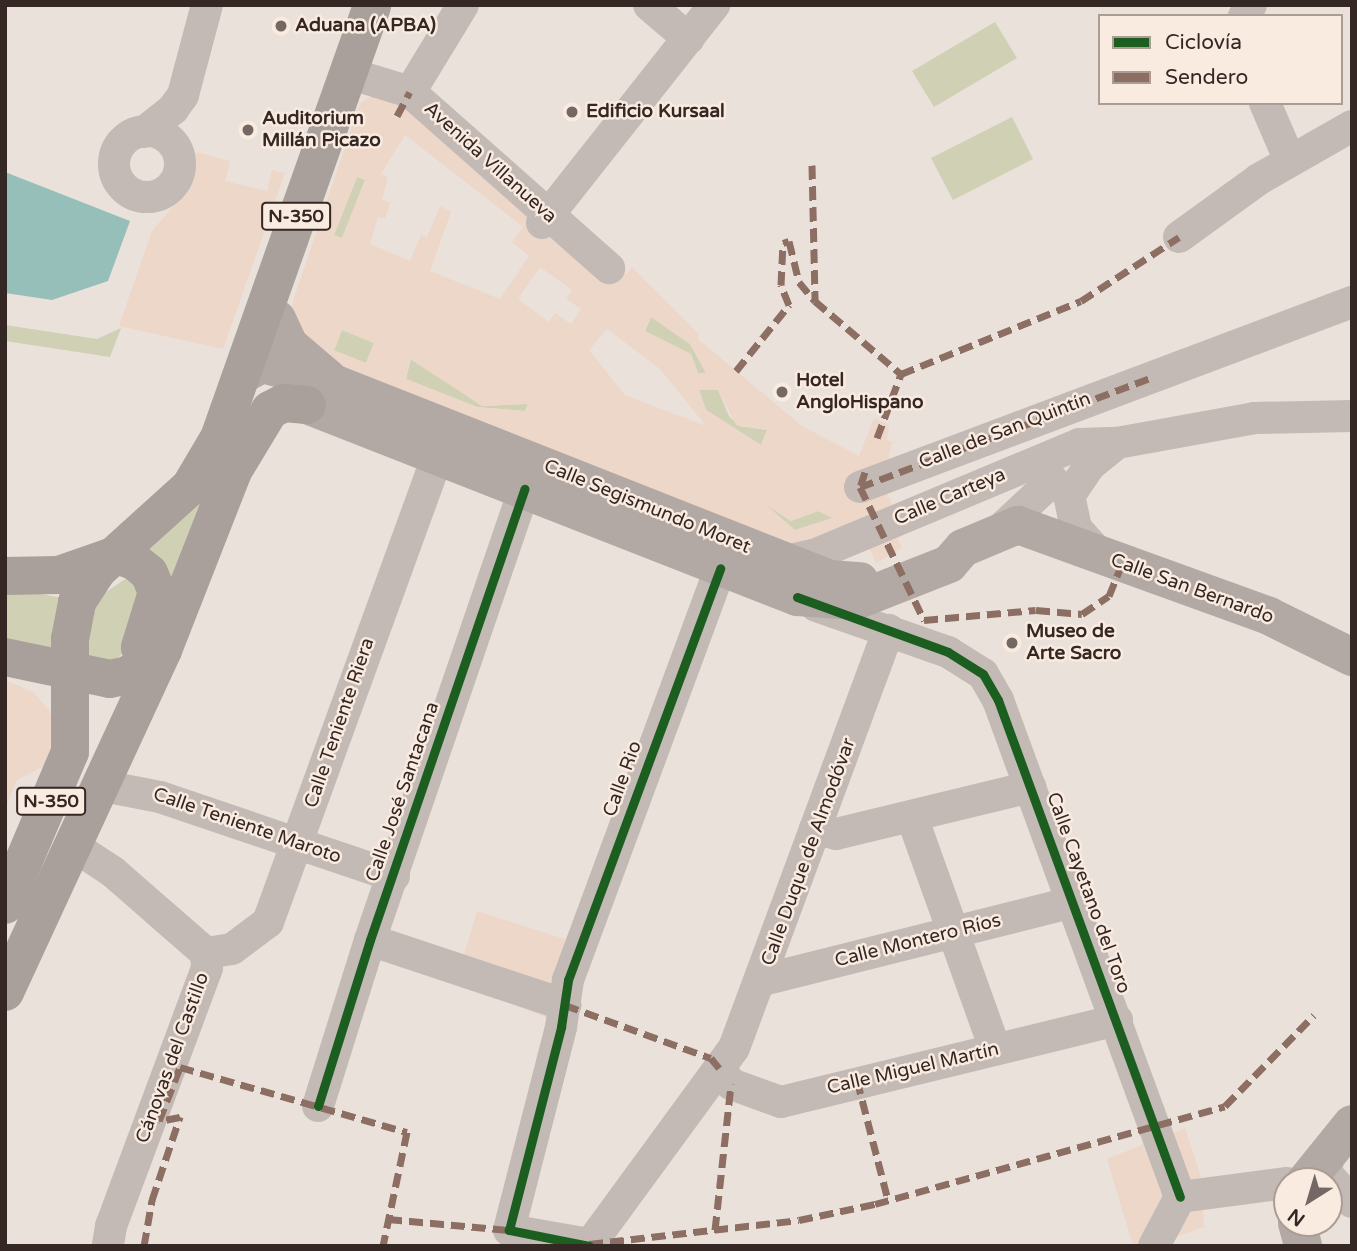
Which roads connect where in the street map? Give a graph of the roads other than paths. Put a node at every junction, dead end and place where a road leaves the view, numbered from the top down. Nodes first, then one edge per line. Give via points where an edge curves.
1 (207, 5) edge
2 (372, 5) edge
3 (463, 5) edge
4 (649, 5) edge
5 (714, 5) edge
6 (690, 38) junction
7 (358, 68) junction
8 (410, 92) junction
9 (183, 95) junction
10 (1266, 105) edge
11 (1352, 126) edge
12 (144, 132) junction
13 (1290, 160) junction
14 (180, 161) junction
15 (545, 219) junction
16 (1179, 237) dead end
17 (609, 268) dead end
18 (1352, 302) edge
19 (277, 319) junction
20 (252, 369) junction
21 (320, 394) junction
22 (1352, 416) edge
23 (1109, 448) junction
24 (438, 456) junction
25 (233, 471) junction
26 (1053, 480) junction
27 (860, 486) dead end
28 (524, 489) junction
29 (1032, 532) junction
30 (963, 548) junction
31 (116, 555) junction
32 (1101, 555) junction
33 (785, 561) junction
34 (720, 568) junction
35 (15, 571) edge
36 (797, 597) junction
37 (889, 631) junction
38 (163, 650) junction
39 (5, 657) edge
40 (1352, 657) edge
41 (5, 665) edge
42 (70, 671) junction
43 (128, 675) junction
44 (72, 715) junction
45 (117, 743) junction
46 (97, 785) junction
47 (1030, 787) junction
48 (912, 817) junction
49 (815, 829) junction
50 (298, 844) junction
51 (72, 845) junction
52 (394, 876) junction
53 (10, 895) edge
54 (1073, 902) junction
55 (955, 933) junction
56 (370, 940) junction
57 (206, 953) junction
58 (763, 979) junction
59 (5, 992) edge
60 (565, 1004) junction
61 (1117, 1020) junction
62 (995, 1049) junction
63 (719, 1068) junction
64 (318, 1107) dead end
65 (1273, 1178) edge
66 (1180, 1197) junction
67 (1154, 1244) edge
68 (589, 1245) edge
69 (108, 1246) edge

1 - 9 street
2 - 7 highway, N-350
3 - 8 street
4 - 6 street
5 - 6 street
6 - 15 street
7 - 8 street, Avenida Villanueva
7 - 19 highway, N-350
7 - 20 highway, N-350 via 345,74
8 - 15 street, Avenida Villanueva
9 - 12 street via 167,116
9 - 14 street via 189,114
10 - 13 street
11 - 13 street
12 - 14 street via 170,140
12 - 14 street via 127,137 115,156 117,178 124,188 145,197 166,191
13 - 16 street
15 - 17 street, Avenida Villanueva
18 - 27 street, Calle de San Quintín
19 - 20 highway, N-350
19 - 21 main road, Calle Segismundo Moret
20 - 21 main road, Calle Segismundo Moret
20 - 25 highway, N-350
20 - 31 highway, N-350 via 200,475
21 - 24 main road, Calle Segismundo Moret
21 - 25 highway via 270,410
21 - 33 main road, Calle Segismundo Moret
22 - 23 street, Calle Carteya via 1254,418
23 - 26 street, Calle Carteya
23 - 32 street via 1075,483 1069,507 1076,528
23 - 33 street, Calle Carteya via 1079,444 814,555
24 - 28 main road, Calle Segismundo Moret
24 - 50 street, Calle Teniente Riera via 354,678
25 - 38 highway, N-350
26 - 29 street, Calle Carteya
26 - 29 street via 1051,514
28 - 34 main road, Calle Segismundo Moret
28 - 52 street, Calle José Santacana
29 - 30 main road
29 - 32 main road, Calle San Bernardo
30 - 33 main road, Calle Segismundo Moret via 947,545 845,583
30 - 36 main road, Calle Segismundo Moret via 949,564 855,601
31 - 35 highway via 74,572
31 - 42 highway, N-350 via 88,582 77,603 69,639
31 - 43 highway via 149,573 157,592 150,623
32 - 40 main road, Calle San Bernardo via 1269,616
34 - 36 main road, Calle Segismundo Moret
34 - 60 street, Calle Rio via 568,980
36 - 37 street
37 - 47 street, Calle Cayetano del Toro via 948,652 983,674 998,699
37 - 49 street, Calle Duque de Almodóvar
38 - 43 highway
38 - 45 highway, N-350
39 - 42 highway
41 - 44 highway via 49,687
42 - 43 highway via 110,679
42 - 44 highway, N-350
43 - 45 highway via 120,701
44 - 53 highway, N-350 via 66,765
45 - 46 highway, N-350
46 - 50 street, Calle Teniente Maroto via 143,791
46 - 51 highway, N-350
47 - 48 street
47 - 54 street, Calle Cayetano del Toro
48 - 49 street via 835,834
48 - 55 street
49 - 58 street, Calle Duque de Almodóvar
50 - 52 street, Calle Teniente Maroto
50 - 57 street, Calle Teniente Riera via 268,922 232,949
51 - 57 street, Cánovas del Castillo via 113,872
51 - 59 highway, N-350
52 - 56 street, Calle José Santacana
54 - 55 street, Calle Montero Ríos
54 - 61 street, Calle Cayetano del Toro
55 - 58 street, Calle Montero Ríos
55 - 62 street
56 - 60 street
56 - 64 street, Calle José Santacana
57 - 69 street, Cánovas del Castillo via 207,968 111,1226
58 - 63 street, Calle Duque de Almodóvar via 734,1048
60 - 68 street, Calle Rio via 509,1230
61 - 62 street, Calle Miguel Martín
61 - 66 street, Calle Cayetano del Toro
62 - 63 street, Calle Miguel Martín via 781,1102 731,1084
63 - 68 street, Calle Duque de Almodóvar
65 - 66 street
66 - 67 street

